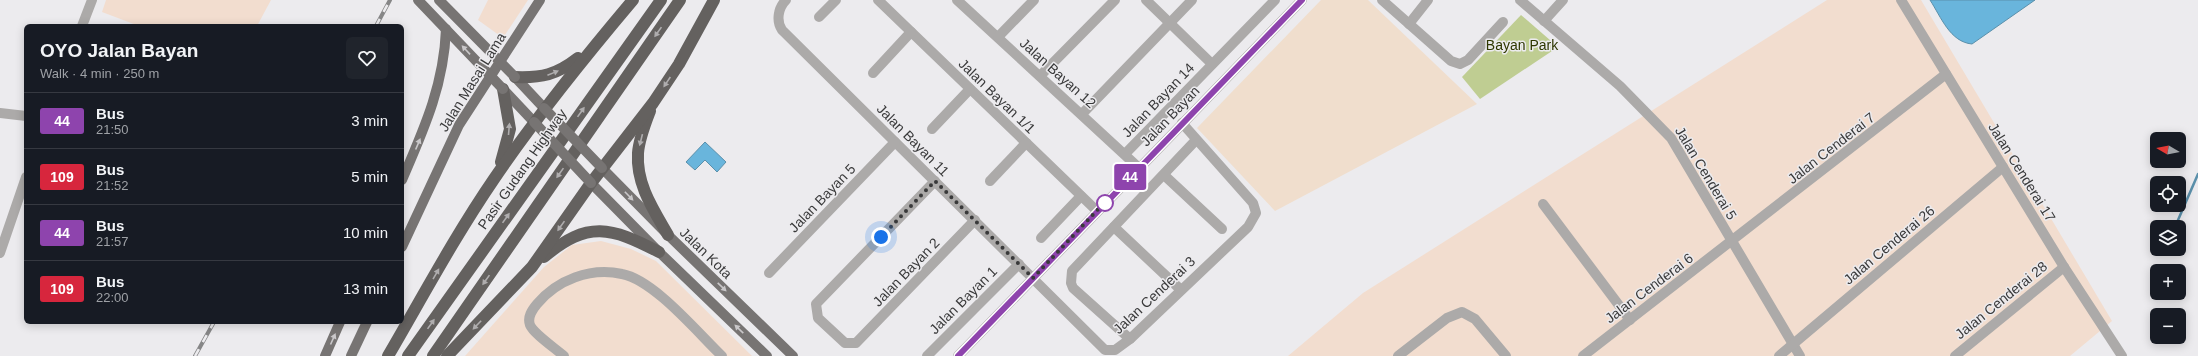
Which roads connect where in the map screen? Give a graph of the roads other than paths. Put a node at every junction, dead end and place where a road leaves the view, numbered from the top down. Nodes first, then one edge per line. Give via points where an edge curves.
1 (92, 0) edge
2 (418, 0) edge
3 (440, 0) edge
4 (540, 0) edge
5 (633, 0) edge
6 (661, 0) edge
7 (680, 0) edge
8 (714, 0) edge
9 (786, 0) edge
10 (878, 0) edge
11 (958, 0) edge
12 (1034, 0) edge
13 (1115, 0) edge
14 (1146, 0) edge
15 (1192, 0) edge
16 (1275, 0) edge
17 (1302, 0) edge
18 (1382, 0) edge
19 (1428, 0) edge
20 (1520, 0) edge
21 (1563, 0) edge
22 (1901, 0) edge
23 (830, 2) edge
24 (820, 17) dead end
25 (1544, 21) junction
26 (1503, 22) dead end
27 (1170, 23) junction
28 (83, 24) edge
29 (1409, 24) junction
30 (446, 29) junction
31 (912, 32) junction
32 (998, 37) junction
33 (595, 45) junction
34 (1212, 64) junction
35 (873, 73) dead end
36 (1946, 74) junction
37 (1040, 76) junction
38 (515, 77) junction
39 (503, 89) junction
40 (970, 89) junction
41 (653, 103) junction
42 (544, 108) junction
43 (0, 113) edge
44 (1082, 114) junction
45 (24, 116) edge
46 (534, 122) junction
47 (1182, 123) junction
48 (932, 129) dead end
49 (1196, 140) junction
50 (895, 142) junction
51 (1026, 143) junction
52 (1124, 154) junction
53 (2003, 167) junction
54 (602, 168) junction
55 (1139, 168) junction
56 (404, 175) edge
57 (1164, 175) junction
58 (494, 180) junction
59 (935, 181) junction
60 (990, 181) dead end
61 (24, 183) edge
62 (591, 183) junction
63 (1081, 196) junction
64 (1543, 204) dead end
65 (1097, 211) junction
66 (975, 220) junction
67 (1114, 227) junction
68 (1222, 229) dead end
69 (668, 235) junction
70 (1041, 238) dead end
71 (404, 243) edge
72 (1732, 243) junction
73 (659, 252) junction
74 (0, 253) edge
75 (1019, 264) junction
76 (2064, 266) junction
77 (532, 267) junction
78 (769, 273) dead end
79 (1033, 278) junction
80 (1180, 289) junction
81 (1630, 320) junction
82 (339, 324) edge
83 (366, 324) edge
84 (1130, 339) junction
85 (1793, 345) junction
86 (561, 355) edge
87 (325, 356) edge
88 (351, 356) edge
89 (388, 356) edge
90 (408, 356) edge
91 (433, 356) edge
92 (446, 356) edge
93 (722, 356) edge
94 (767, 356) edge
95 (793, 356) edge
96 (926, 356) edge
97 (958, 356) edge
98 (1398, 356) edge
99 (1506, 356) edge
100 (1583, 356) edge
101 (1780, 356) edge
102 (1800, 356) edge
103 (1955, 356) edge
104 (2122, 356) edge

1 - 28 street
2 - 30 main road, bridge
3 - 38 main road, Jalan Kota, bridge
4 - 71 main road, Jalan Masai Lama via 459,125
5 - 33 highway
90 -> 6 highway, Pasir Gudang Highway
7 -> 91 highway
8 -> 41 highway via 679,64
9 - 50 street, Jalan Bayan 11 via 778,19 782,30
10 - 31 street, Jalan Bayan 1/1
11 - 32 street, Jalan Bayan 12
12 - 32 street
13 - 37 street
14 - 27 street
15 - 27 street
16 - 34 street, Jalan Bayan 14
17 - 47 street, Jalan Bayan
18 - 29 street
19 - 29 street
20 - 25 street, Jalan Cenderai 5
21 - 25 street
22 - 36 street, Jalan Cenderai 17
23 - 24 street
25 - 72 street, Jalan Cenderai 5 via 1620,86 1671,138
26 - 29 street via 1468,60 1460,64 1451,61
27 - 34 street
27 - 44 street
39 -> 30 main road, bridge
56 -> 30 main road via 438,86 445,57
31 - 35 street
31 - 40 street, Jalan Bayan 1/1
32 - 37 street, Jalan Bayan 12
38 -> 33 highway via 537,78 551,75
33 - 42 highway
34 - 52 street, Jalan Bayan 14
36 - 53 street, Jalan Cenderai 17
36 - 72 street, Jalan Cenderai 7
37 - 44 street, Jalan Bayan 12
38 - 42 main road, Jalan Kota
39 - 46 main road
58 -> 39 highway via 506,149 510,129
40 - 48 street
40 - 51 street, Jalan Bayan 1/1
41 - 54 highway
41 -> 69 highway via 638,152 639,168 649,201
42 - 46 highway
42 - 54 main road, Jalan Kota, bridge
43 - 45 street
44 - 52 street, Jalan Bayan 12
46 - 58 highway
46 - 62 main road, bridge
47 - 49 street
47 - 55 street, Jalan Bayan
49 - 57 street
49 - 80 street, Jalan Cenderai 3 via 1253,203 1256,213 1248,227
50 - 59 street, Jalan Bayan 11
50 - 78 street, Jalan Bayan 5
51 - 60 street
51 - 63 street, Jalan Bayan 1/1
52 - 55 street, Jalan Bayan 12
53 - 76 street, Jalan Cenderai 17
53 - 85 street, Jalan Cenderai 26
54 - 62 highway
54 -> 69 main road, Jalan Kota
55 - 65 street, Jalan Bayan
57 - 67 street
57 - 68 street
89 -> 58 highway via 457,236
59 - 66 street, Jalan Bayan 11
59 - 66 street, Jalan Bayan 2 via 816,304 818,318 845,343 856,343
61 - 74 street
62 - 73 main road
62 -> 77 highway
63 - 65 street, Jalan Bayan 1/1
63 - 70 street
64 - 81 street
65 - 79 street, Jalan Bayan
66 - 75 street, Jalan Bayan 11
67 - 80 street
67 - 84 street via 1075,267 1071,276 1073,288
69 -> 95 main road, Jalan Kota
72 - 81 street, Jalan Cenderai 6
72 - 85 street, Jalan Cenderai 5
73 - 77 highway via 629,236 610,231 591,231 562,242
94 -> 73 main road
75 - 79 street, Jalan Bayan 11
75 - 96 street, Jalan Bayan 1
76 - 103 street, Jalan Cenderai 28
76 - 104 street, Jalan Cenderai 17
77 -> 92 highway
79 - 84 street, Jalan Cenderai 3 via 1105,350 1115,350
79 - 97 street, Jalan Bayan
80 - 84 street, Jalan Cenderai 3
81 - 100 street, Jalan Cenderai 6
87 -> 82 main road
83 - 88 main road
85 - 101 street, Jalan Cenderai 26
85 - 102 street, Jalan Cenderai 5
86 - 93 street via 530,327 529,318 532,310 546,293 567,280 592,273 622,274 649,285
98 - 99 street via 1447,318 1462,312 1475,319

